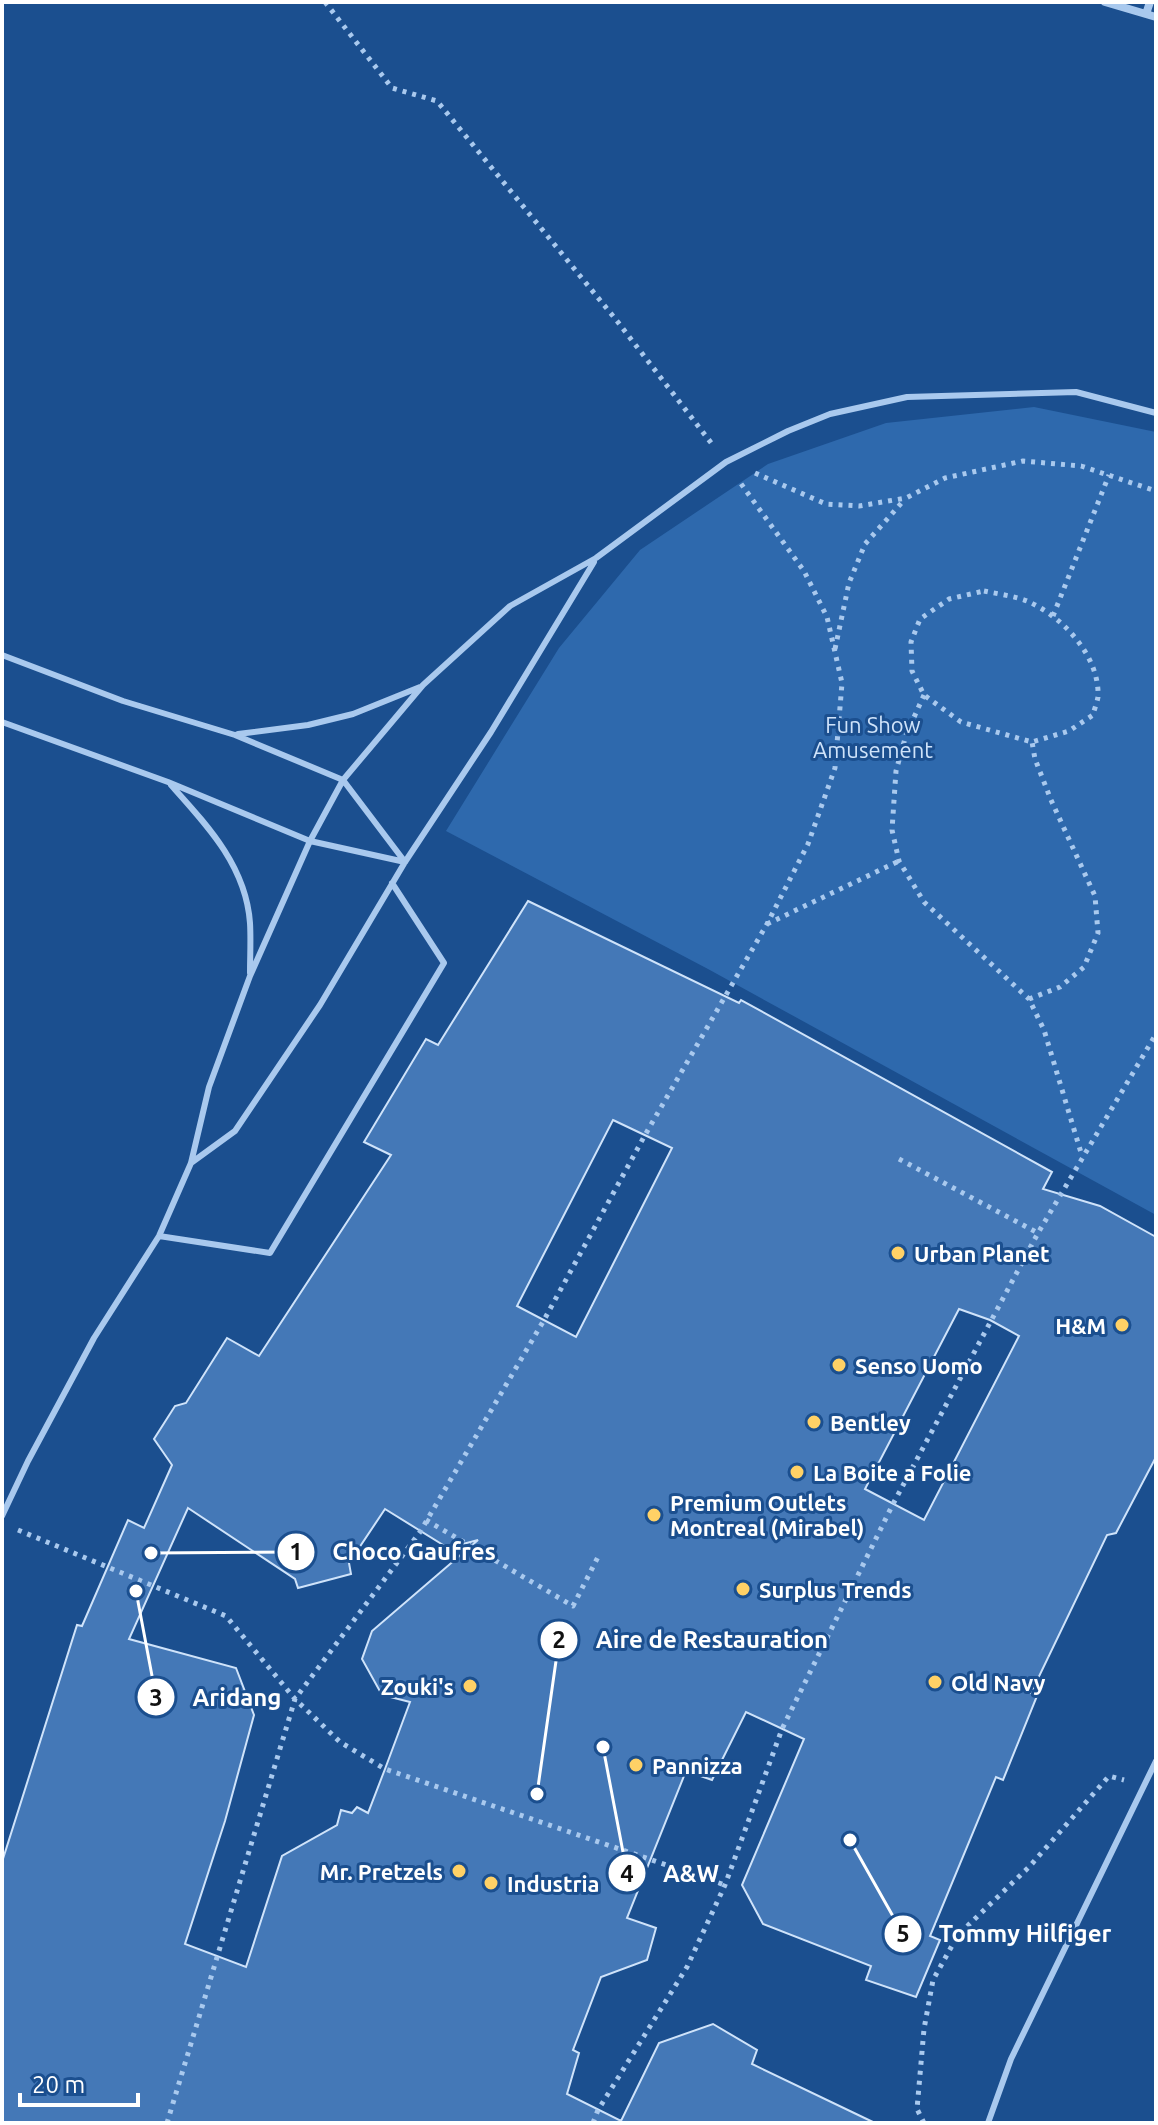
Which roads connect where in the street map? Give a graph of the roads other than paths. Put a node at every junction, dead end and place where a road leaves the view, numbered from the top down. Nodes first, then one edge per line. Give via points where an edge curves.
1 (1105, 2) edge
2 (1150, 2) edge
3 (1146, 14) junction
4 (1156, 17) edge
5 (1156, 413) edge
6 (596, 558) junction
7 (2, 655) edge
8 (423, 685) junction
9 (2, 722) edge
10 (235, 735) junction
11 (343, 780) junction
12 (168, 782) junction
13 (310, 841) junction
14 (405, 862) junction
15 (392, 883) junction
16 (250, 976) junction
17 (191, 1163) junction
18 (159, 1236) junction
19 (2, 1516) edge
20 (1156, 1761) edge
21 (988, 2123) edge

1 - 3 street
2 - 3 street
3 - 4 street
5 - 6 lane via 1076,392 907,397 830,414 726,462
6 - 8 lane via 510,606
6 - 14 lane
7 - 10 lane via 123,701
8 - 10 lane via 353,714
8 - 11 lane
9 - 12 lane
10 - 11 lane
11 - 13 lane
11 - 14 lane
12 - 13 lane
12 - 16 lane via 215,834 239,878 250,922
13 - 14 lane
13 - 16 lane
14 - 15 lane
15 - 17 lane via 320,1005 235,1131
15 - 18 lane via 444,963 270,1253
16 - 17 lane via 209,1087
17 - 18 lane
18 - 19 lane via 94,1338
20 - 21 lane via 1011,2059

